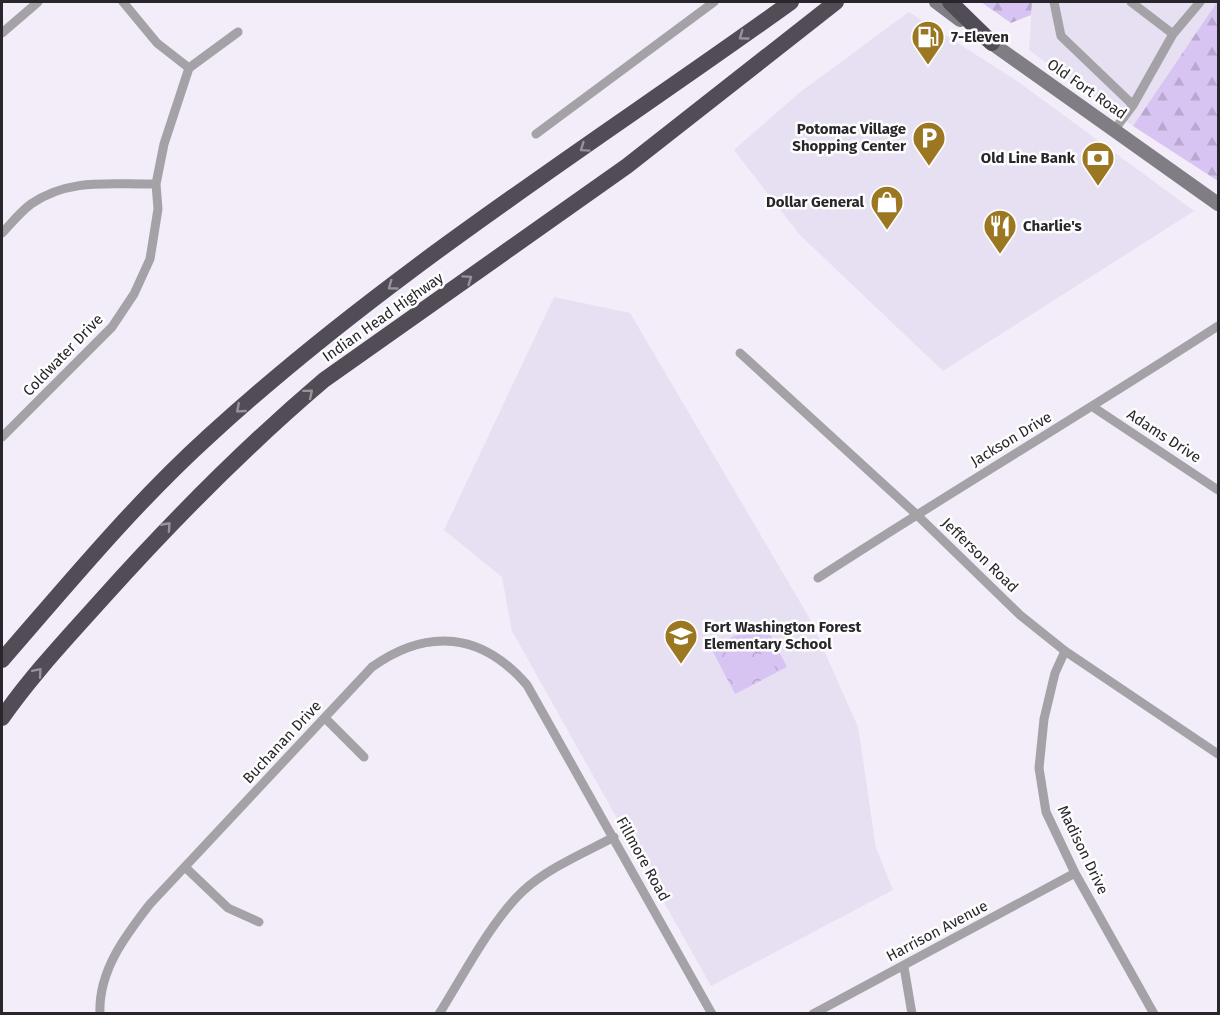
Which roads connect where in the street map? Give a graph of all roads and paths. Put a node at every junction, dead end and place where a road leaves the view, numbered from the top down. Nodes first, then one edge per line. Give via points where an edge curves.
1 (38, 2) edge
2 (123, 2) edge
3 (714, 2) edge
4 (791, 2) edge
5 (836, 2) edge
6 (936, 2) edge
7 (950, 2) edge
8 (1054, 2) edge
9 (1131, 2) edge
10 (1200, 2) edge
11 (238, 32) dead end
12 (2, 33) edge
13 (1173, 34) junction
14 (992, 43) junction
15 (189, 68) junction
16 (1133, 105) junction
17 (1115, 129) junction
18 (536, 134) dead end
19 (156, 184) junction
20 (1218, 204) edge
21 (2, 233) edge
22 (1218, 326) edge
23 (740, 353) dead end
24 (1093, 407) junction
25 (2, 437) edge
26 (1218, 490) edge
27 (916, 514) junction
28 (818, 578) dead end
29 (1065, 651) junction
30 (2, 660) edge
31 (2, 718) edge
32 (325, 718) junction
33 (548, 720) joint
34 (1218, 754) edge
35 (364, 757) dead end
36 (614, 837) junction
37 (186, 868) junction
38 (1075, 873) junction
39 (259, 922) dead end
40 (904, 967) junction
41 (100, 1014) edge
42 (439, 1014) edge
43 (712, 1014) edge
44 (813, 1014) edge
45 (912, 1014) edge
46 (1154, 1014) edge

1 - 12 street
2 - 15 street via 157,43
3 - 18 street
4 -> 30 highway, Indian Head Highway via 321,339 188,456
31 -> 5 highway, Indian Head Highway via 174,519 277,419 324,380 627,166
6 - 14 main road, Old Fort Road
7 - 14 highway
8 - 16 street via 1060,36
9 - 13 street
10 - 13 street
11 - 15 street
13 - 16 street
14 - 17 main road, Old Fort Road
15 - 19 street, Coldwater Drive via 169,127
16 - 17 street
17 - 20 main road, Old Fort Road
19 - 21 street via 108,182 67,187 31,205
19 - 25 street, Coldwater Drive via 156,234 134,294 112,327
22 - 24 street, Jackson Drive
23 - 27 street, Jefferson Road
24 - 26 street, Adams Drive
24 - 27 street, Jackson Drive
27 - 28 street, Jackson Drive
27 - 29 street, Jefferson Road via 1020,615
29 - 34 street, Jefferson Road
29 - 38 street, Madison Drive via 1047,704 1039,768 1046,812
32 - 33 street, Buchanan Drive via 363,674 388,655 421,642 438,641 469,644 500,659 527,685
32 - 35 street
32 - 37 street, Buchanan Drive
33 - 36 street, Fillmore Road
36 - 42 street via 522,892 506,909
36 - 43 street, Fillmore Road
37 - 39 street via 228,908
37 - 41 street, Buchanan Drive via 121,941 104,984
38 - 40 street, Harrison Avenue
38 - 46 street, Madison Drive
40 - 44 street, Harrison Avenue
40 - 45 street

